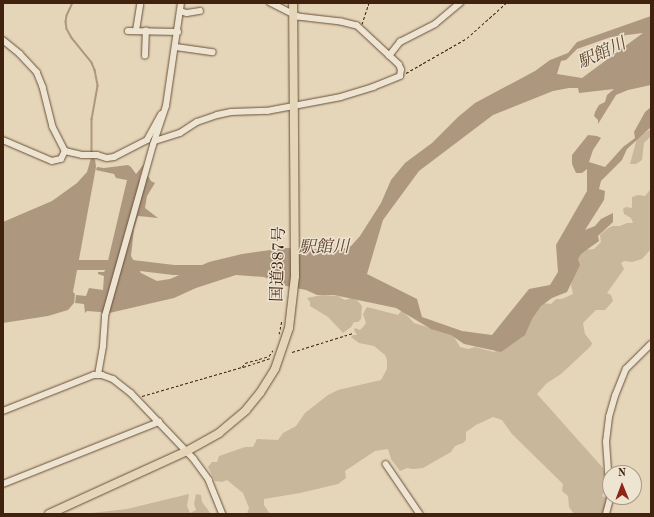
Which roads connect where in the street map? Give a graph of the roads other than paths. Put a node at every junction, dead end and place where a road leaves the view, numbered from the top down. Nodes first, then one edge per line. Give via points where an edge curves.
1 (181, 3) edge
2 (270, 3) edge
3 (293, 3) edge
4 (460, 3) edge
5 (140, 5) dead end
6 (180, 11) junction
7 (200, 11) dead end
8 (293, 15) junction
9 (128, 31) dead end
10 (136, 31) junction
11 (146, 31) junction
12 (178, 32) junction
13 (3, 40) edge
14 (176, 47) junction
15 (213, 52) dead end
16 (145, 56) dead end
17 (389, 56) junction
18 (167, 104) junction
19 (294, 107) junction
20 (3, 140) edge
21 (154, 143) junction
22 (66, 151) junction
23 (651, 344) edge
24 (98, 375) junction
25 (3, 411) edge
26 (160, 422) junction
27 (187, 450) junction
28 (386, 464) dead end
29 (3, 484) edge
30 (49, 514) edge
31 (223, 514) edge
32 (420, 514) edge
33 (606, 514) edge

1 - 6 street
2 - 8 street
3 - 8 highway, 国道387号
4 - 17 street via 435,24 400,42
5 - 10 street
6 - 7 street
6 - 12 street
8 - 17 street via 359,27
8 - 19 highway, 国道387号
9 - 10 street
10 - 11 street
11 - 12 street
11 - 16 street
12 - 14 street
13 - 22 street via 37,72 52,128
14 - 15 street
14 - 18 street
17 - 19 street via 401,68 400,76 351,94
18 - 21 street
18 - 22 street via 147,140 114,157
19 - 21 street via 217,115
19 - 27 highway, 国道387号 via 294,297 284,349 267,383 253,402 212,438
20 - 22 street via 52,161 61,159
21 - 24 street via 104,316 103,346
23 - 33 street via 626,369 609,417 606,442 610,499
24 - 25 street
24 - 26 street via 117,381
26 - 27 street
26 - 29 street
27 - 30 highway, 国道387号
27 - 31 street via 209,480
28 - 32 street

